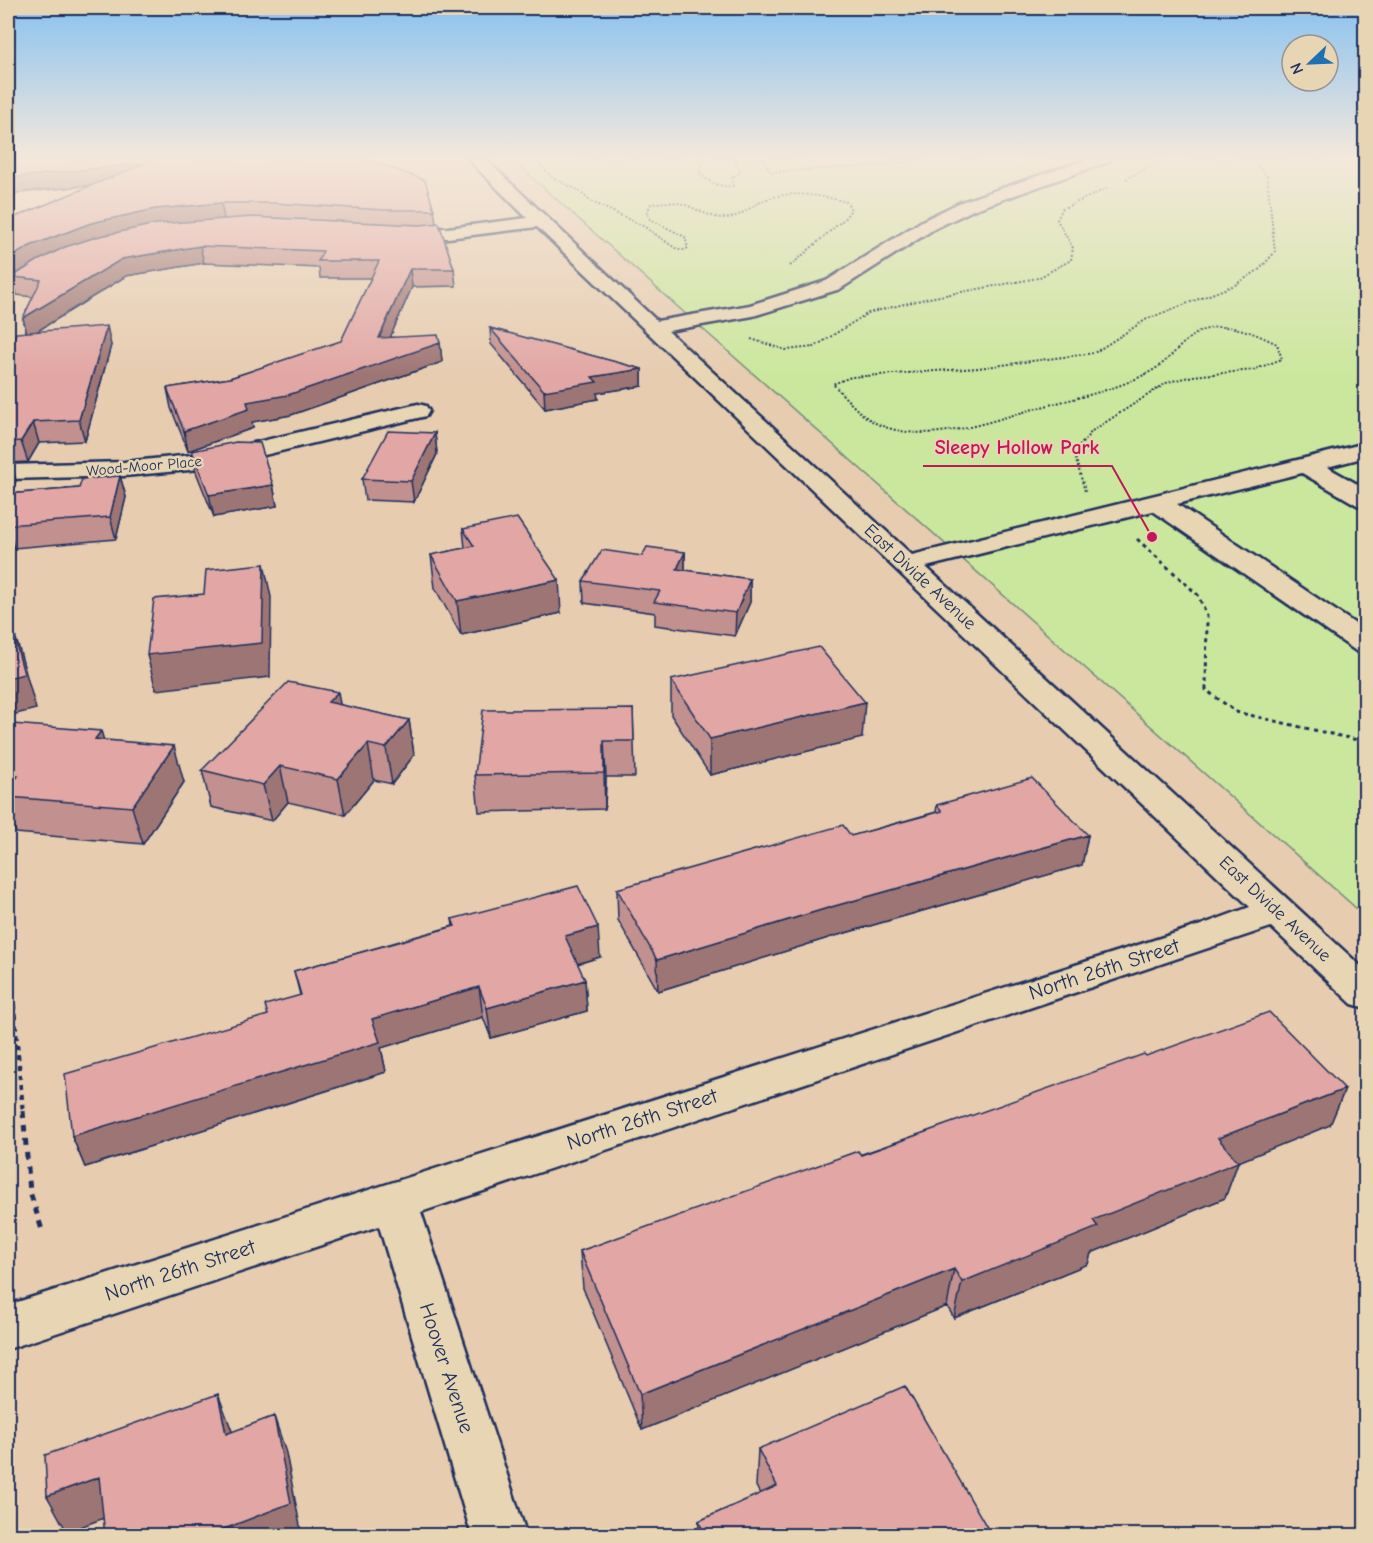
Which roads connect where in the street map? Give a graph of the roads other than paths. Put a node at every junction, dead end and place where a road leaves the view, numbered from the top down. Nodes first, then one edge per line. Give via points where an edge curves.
1 (462, 231) edge
2 (552, 231) edge
3 (920, 231) edge
4 (383, 234) edge
5 (72, 256) edge
6 (8, 289) edge
7 (653, 328) junction
8 (418, 411) dead end
9 (1365, 450) edge
10 (1306, 465) junction
11 (8, 472) edge
12 (1365, 500) edge
13 (1157, 502) junction
14 (906, 564) junction
15 (1365, 645) edge
16 (1276, 911) junction
17 (1365, 994) edge
18 (394, 1200) junction
19 (8, 1326) edge
20 (500, 1536) edge

1 - 4 street
2 - 7 street, East Divide Avenue
3 - 7 street via 833,285 753,310
5 - 6 street via 34,271
7 - 14 street, East Divide Avenue
8 - 11 street, Wood-Moor Place via 209,460 127,470
9 - 10 street
10 - 12 street
10 - 13 street
13 - 14 street
13 - 15 street
14 - 16 street, East Divide Avenue
16 - 17 street, East Divide Avenue
16 - 18 street, North 26th Street
18 - 19 street, North 26th Street
18 - 20 street, Hoover Avenue

